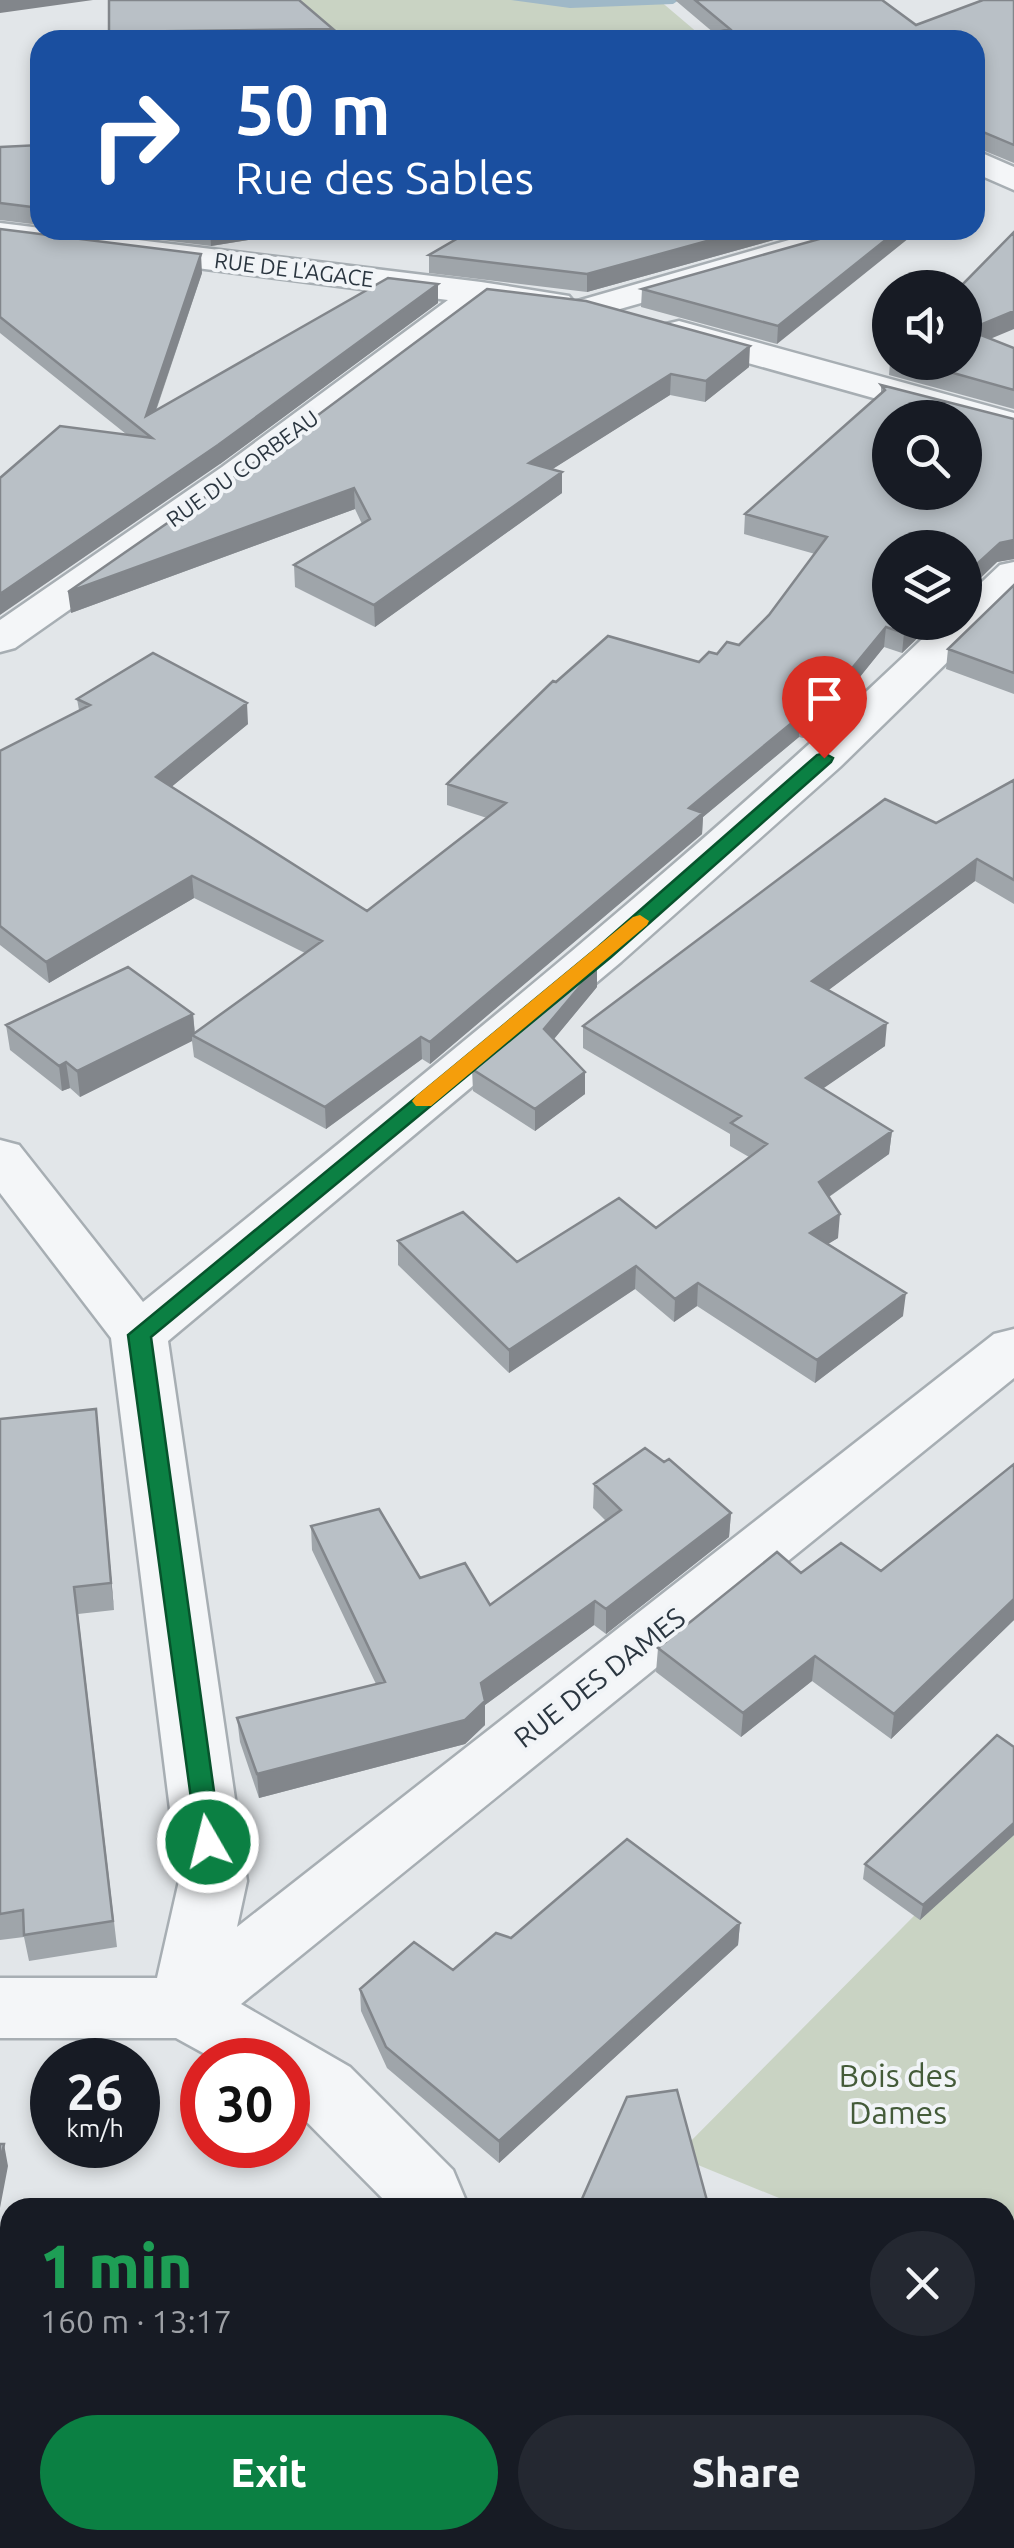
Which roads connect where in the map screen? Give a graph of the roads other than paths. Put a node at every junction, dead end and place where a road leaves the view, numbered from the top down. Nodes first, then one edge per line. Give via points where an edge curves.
1 (985, 165) edge
2 (1014, 180) edge
3 (1014, 187) edge
4 (985, 195) edge
5 (30, 222) edge
6 (0, 223) edge
7 (0, 233) edge
8 (30, 237) edge
9 (57, 240) edge
10 (826, 240) edge
11 (481, 292) junction
12 (588, 307) junction
13 (1014, 424) edge
14 (1014, 574) edge
15 (982, 605) edge
16 (0, 639) edge
17 (945, 640) edge
18 (0, 1156) edge
19 (139, 1335) junction
20 (1014, 1348) edge
21 (0, 2008) edge
22 (185, 2008) junction
23 (240, 2038) edge
24 (310, 2079) edge
25 (429, 2198) edge

1 - 2 street
3 - 4 street
5 - 6 street
7 - 8 street, RUE DE L'AGACE
9 - 11 street, RUE DE L'AGACE
10 - 12 street, RUE DE L'AGACE
11 - 12 street, RUE DE L'AGACE
11 - 16 street, RUE DU CORBEAU via 236,475
12 - 13 street, RUE DE L'AGACE
14 - 15 street
17 - 19 street via 824,758 604,952
18 - 19 street
19 - 22 street via 213,1881
20 - 22 street, RUE DES DAMES
21 - 22 street
22 - 23 street
24 - 25 street

